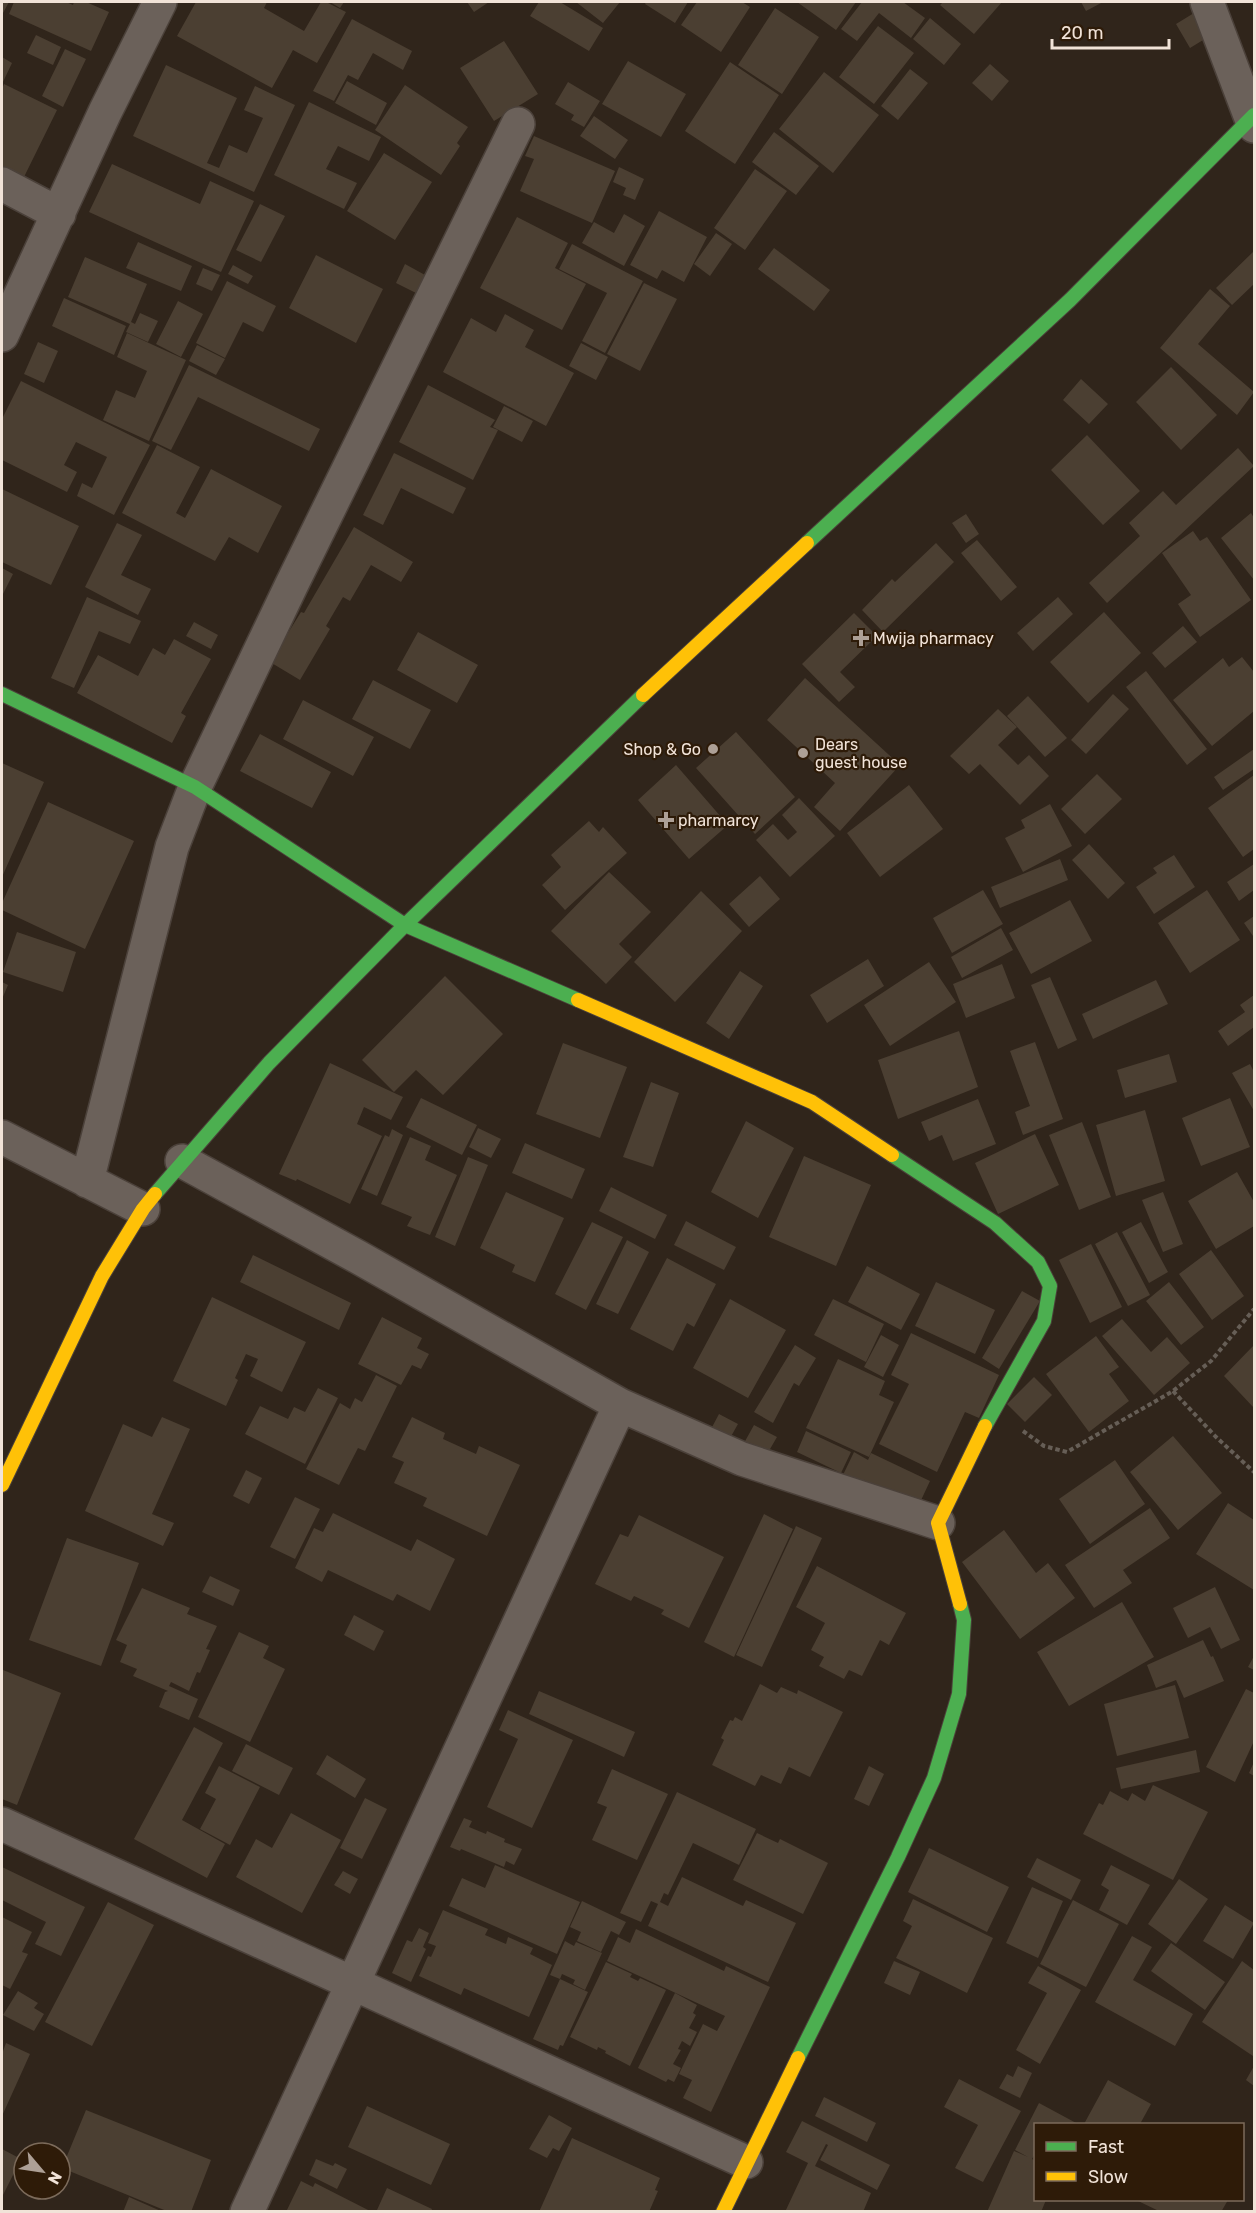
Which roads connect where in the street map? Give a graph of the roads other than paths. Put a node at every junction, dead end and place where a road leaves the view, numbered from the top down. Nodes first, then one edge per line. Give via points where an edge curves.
1 (160, 2) edge
2 (1207, 2) edge
3 (1253, 120) edge
4 (518, 124) dead end
5 (2, 184) edge
6 (59, 213) junction
7 (2, 334) edge
8 (2, 694) edge
9 (195, 787) junction
10 (405, 925) junction
11 (2, 1137) edge
12 (182, 1161) junction
13 (87, 1181) junction
14 (143, 1209) junction
15 (620, 1405) junction
16 (2, 1485) edge
17 (938, 1523) junction
18 (2, 1824) edge
19 (355, 1982) junction
20 (746, 2162) junction
21 (730, 2209) edge
22 (247, 2211) edge

1 - 6 street
2 - 3 street
3 - 10 street via 1070,300 631,706
4 - 9 street
5 - 6 street
6 - 7 street
8 - 9 street
9 - 10 street
9 - 13 street via 172,847
10 - 12 street via 269,1063
10 - 17 street via 812,1102 995,1223 1038,1262 1050,1286 1044,1321 994,1408
11 - 13 street
12 - 14 street
12 - 15 street
13 - 14 street
14 - 16 street via 80,1319
15 - 17 street via 742,1459
15 - 19 street
17 - 20 street via 964,1620 960,1694 934,1778 898,1857
18 - 19 street
19 - 20 street
19 - 22 street
20 - 21 street

